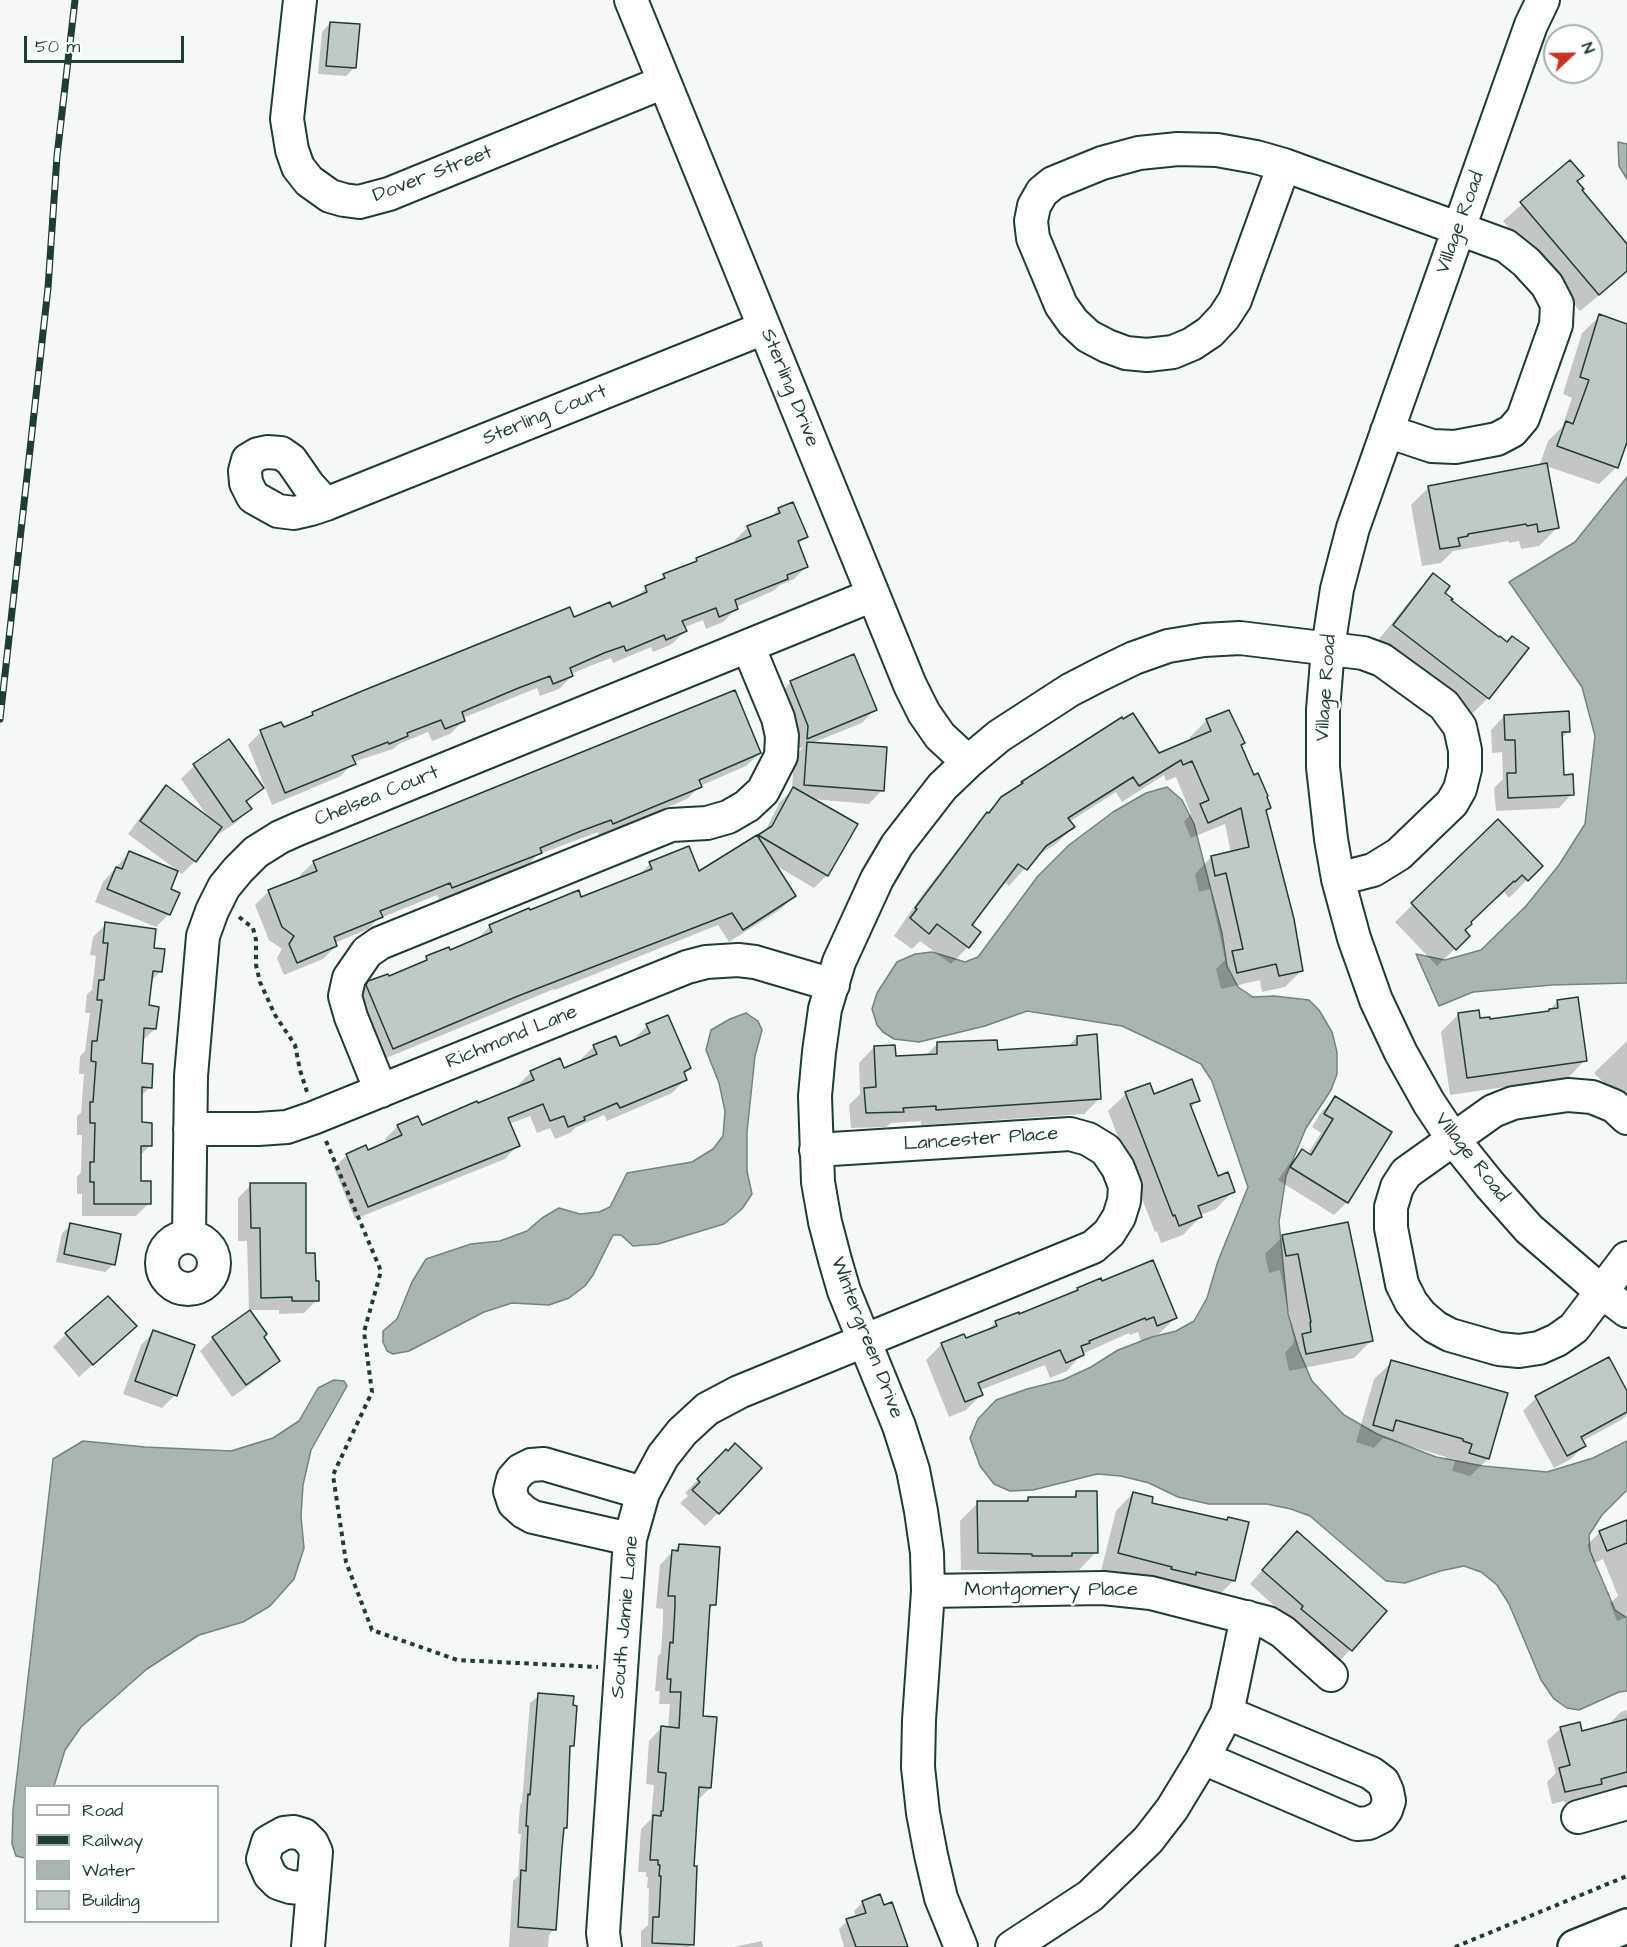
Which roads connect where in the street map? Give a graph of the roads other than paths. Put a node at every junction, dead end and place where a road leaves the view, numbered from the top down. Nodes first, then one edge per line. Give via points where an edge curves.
1 (300, 0) edge
2 (631, 0) edge
3 (1543, 0) edge
4 (664, 82) junction
5 (1284, 165) junction
6 (1460, 228) junction
7 (764, 328) junction
8 (1387, 431) junction
9 (326, 504) dead end
10 (873, 596) junction
11 (748, 646) junction
12 (1328, 648) junction
13 (968, 762) junction
14 (1338, 879) junction
15 (833, 985) junction
16 (381, 1091) junction
17 (1627, 1118) edge
18 (190, 1129) junction
19 (1453, 1139) junction
20 (816, 1150) junction
21 (189, 1237) dead end
22 (1627, 1258) edge
23 (1602, 1292) junction
24 (1627, 1311) edge
25 (864, 1340) junction
26 (643, 1492) junction
27 (630, 1539) junction
28 (928, 1591) junction
29 (1247, 1617) junction
30 (1331, 1675) dead end
31 (1227, 1713) junction
32 (1203, 1758) junction
33 (1627, 1803) edge
34 (1578, 1817) dead end
35 (312, 1889) dead end
36 (1616, 1936) edge
37 (308, 1947) edge
38 (605, 1947) edge
39 (961, 1947) edge
40 (1012, 1947) edge
41 (1575, 1947) edge

1 - 4 street, Dover Street via 287,119 290,142 298,166 309,181 330,196 344,200 359,202 389,194
2 - 4 street, Sterling Drive
3 - 6 street, Village Road
4 - 7 street, Sterling Drive
5 - 5 street via 1217,150 1178,149 1139,153 1102,163 1053,183 1034,206 1033,238 1061,304 1073,322 1107,346 1147,355 1173,352 1210,332 1235,300
5 - 6 street
6 - 8 street, Village Road
6 - 8 street via 1506,246 1547,285 1557,304 1556,325 1538,377 1523,418 1512,431 1497,439 1455,447 1432,446
7 - 9 street, Sterling Court
7 - 10 street, Sterling Drive
8 - 12 street, Village Road via 1351,537 1337,589
10 - 11 street, Chelsea Court
10 - 13 street, Sterling Drive via 924,713 940,736
11 - 16 street via 782,736 781,756 763,791 728,817 707,823 671,825 367,952 349,978 345,996
11 - 18 street, Chelsea Court via 298,829 256,852 224,887 203,936 190,1076
12 - 13 street, Wintergreen Drive via 1240,638 1168,646 1134,658 1071,690 999,736
12 - 14 street, Village Road via 1323,767
12 - 14 street, Wintergreen Drive via 1382,660 1444,705 1460,727 1465,750 1460,789 1443,814 1399,854 1373,870
13 - 15 street, Wintergreen Drive via 942,787 897,845 857,920
14 - 19 street, Village Road via 1353,938 1376,1000 1429,1103
15 - 16 street, Richmond Lane via 755,962 706,962
15 - 20 street, Wintergreen Drive via 819,1052
16 - 18 street, Richmond Lane via 287,1127
17 - 19 street via 1614,1106 1592,1097 1568,1095 1513,1103 1493,1111
18 - 21 street, Chelsea Court
19 - 23 street, Village Road via 1529,1229
19 - 23 street via 1406,1173 1391,1208 1402,1284 1421,1315 1450,1335 1519,1351 1539,1348 1574,1328
20 - 25 street, Wintergreen Drive via 825,1222 844,1291
20 - 25 street, Lancester Place via 1070,1134 1106,1150 1125,1186 1119,1217 1093,1247
22 - 23 street
23 - 24 street, Village Road
25 - 26 street, South Jamie Lane via 707,1409 663,1456
25 - 28 street, Wintergreen Drive via 913,1470 927,1553
26 - 27 street, South Jamie Lane
26 - 27 street via 544,1464 531,1465 513,1479 510,1491 514,1503 533,1517
27 - 38 street, South Jamie Lane
28 - 29 street, Montgomery Place via 1103,1588 1151,1593
28 - 39 street, Wintergreen Drive via 919,1779 939,1887
29 - 30 street, Montgomery Place via 1283,1632
29 - 31 street
31 - 32 street
31 - 32 street via 1371,1773 1387,1791 1386,1810 1369,1823 1357,1824
32 - 40 street via 1172,1809 1120,1869 1090,1896
33 - 34 street
35 - 37 street
36 - 41 main road

